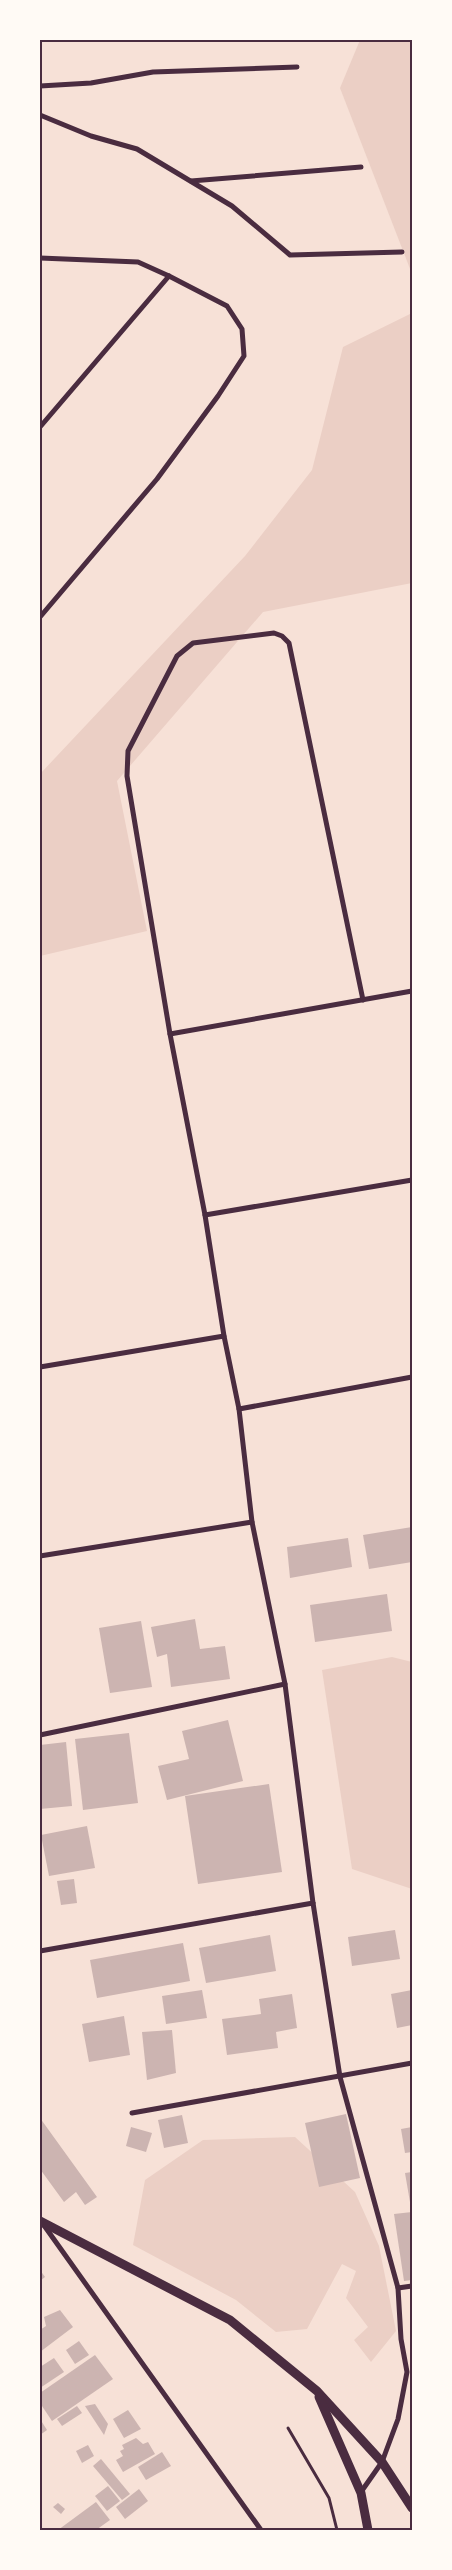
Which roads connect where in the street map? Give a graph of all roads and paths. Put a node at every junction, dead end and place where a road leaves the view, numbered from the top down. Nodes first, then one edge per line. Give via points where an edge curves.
1 (297, 67) dead end
2 (40, 86) edge
3 (40, 115) edge
4 (361, 167) dead end
5 (190, 181) junction
6 (402, 252) dead end
7 (40, 258) edge
8 (169, 276) junction
9 (40, 427) edge
10 (40, 617) edge
11 (412, 991) edge
12 (362, 1000) junction
13 (170, 1034) junction
14 (412, 1180) edge
15 (205, 1215) junction
16 (224, 1336) junction
17 (40, 1367) edge
18 (412, 1377) edge
19 (239, 1409) junction
20 (252, 1522) junction
21 (40, 1556) edge
22 (285, 1684) junction
23 (40, 1735) edge
24 (314, 1903) junction
25 (40, 1951) edge
26 (412, 2063) edge
27 (340, 2077) junction
28 (132, 2113) dead end
29 (40, 2222) edge
30 (412, 2286) edge
31 (398, 2288) junction
32 (317, 2391) junction
33 (288, 2428) dead end
34 (382, 2462) junction
35 (361, 2493) junction
36 (412, 2508) edge
37 (261, 2530) edge
38 (337, 2530) edge
39 (368, 2530) edge

1 - 2 street via 153,72 91,83
3 - 5 street via 91,136 137,149
4 - 5 street
5 - 6 street via 232,206 290,255
7 - 8 street via 138,262
8 - 9 street
8 - 10 street via 227,306 242,329 244,356 157,478
11 - 12 street
12 - 13 street
12 - 13 street via 290,644 274,633 193,643 177,656 128,751 127,776
13 - 15 street
14 - 15 street
15 - 16 street
16 - 17 street
16 - 19 street
18 - 19 street
19 - 20 street
20 - 21 street
20 - 22 street
22 - 23 street
22 - 24 street
24 - 25 street
24 - 27 street
26 - 27 street
27 - 28 street
27 - 31 street
29 - 32 street via 230,2320
29 - 37 street
30 - 31 street
31 - 34 street via 407,2372 398,2419
32 - 34 street
32 - 35 street
33 - 38 path via 328,2498
34 - 35 street
34 - 36 street
35 - 39 street

